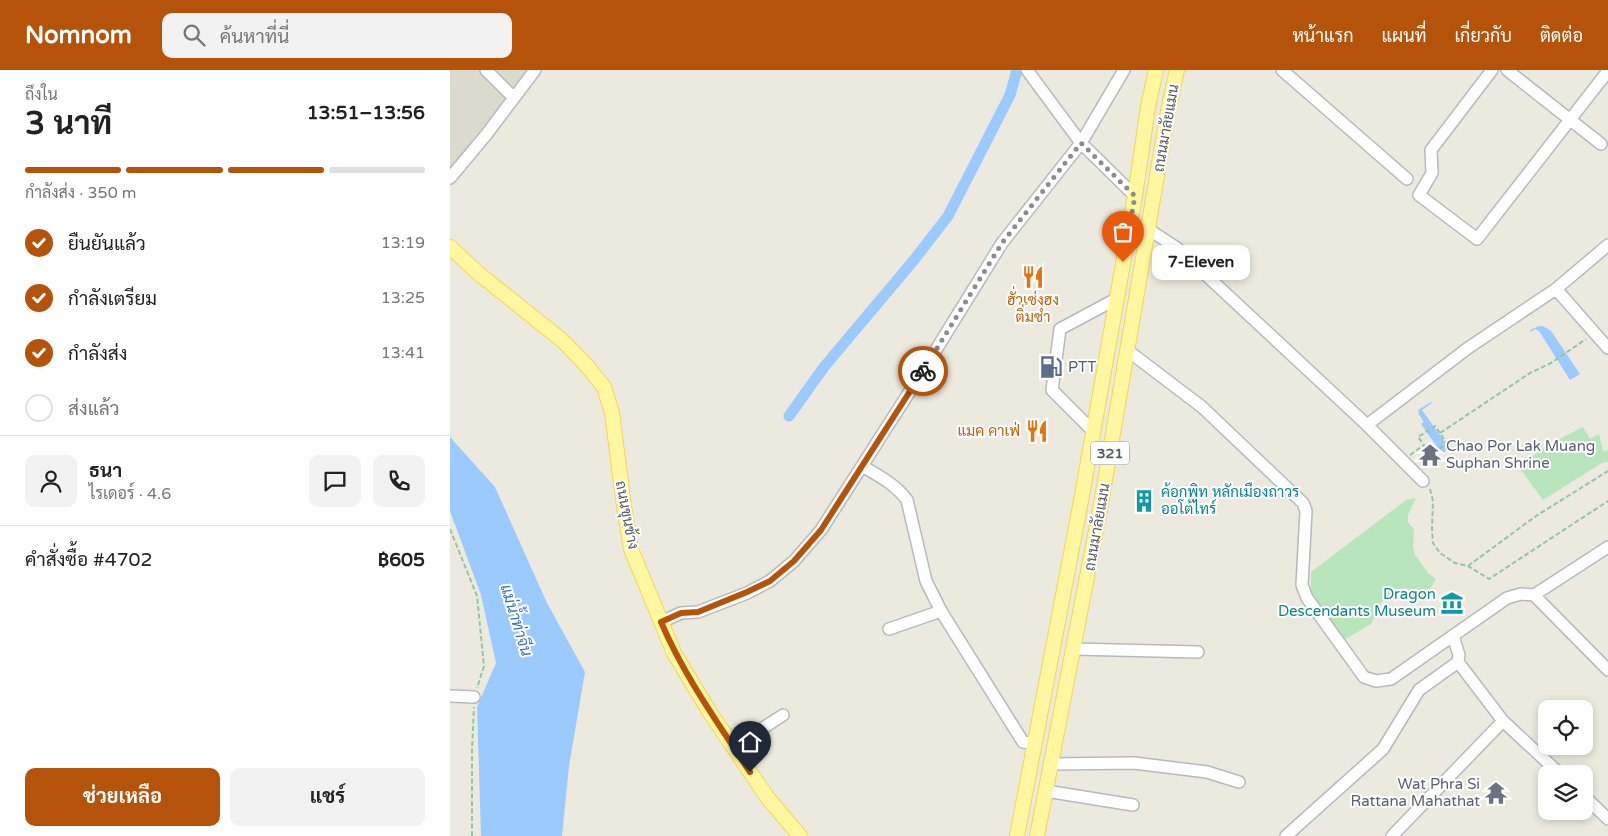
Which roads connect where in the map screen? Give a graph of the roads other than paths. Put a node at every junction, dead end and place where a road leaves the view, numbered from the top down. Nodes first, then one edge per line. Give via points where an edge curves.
1 (486, 70) edge
2 (535, 70) edge
3 (1124, 70) edge
4 (1156, 70) edge
5 (1177, 70) edge
6 (1282, 70) edge
7 (1492, 70) edge
8 (1507, 70) edge
9 (1608, 71) edge
10 (1029, 72) edge
11 (514, 98) junction
12 (1570, 120) junction
13 (1081, 143) junction
14 (1601, 144) dead end
15 (450, 178) edge
16 (1407, 180) dead end
17 (1135, 196) junction
18 (1129, 225) junction
19 (1148, 229) junction
20 (1608, 245) edge
21 (450, 247) edge
22 (1556, 289) junction
23 (1116, 299) junction
24 (1608, 348) edge
25 (1128, 350) junction
26 (1366, 424) junction
27 (1093, 431) junction
28 (862, 466) junction
29 (1423, 481) dead end
30 (1081, 501) junction
31 (1101, 504) junction
32 (1608, 546) edge
33 (1534, 595) junction
34 (941, 611) junction
35 (661, 622) junction
36 (889, 629) dead end
37 (1453, 636) junction
38 (1074, 649) junction
39 (1198, 652) dead end
40 (1458, 662) junction
41 (1608, 670) edge
42 (450, 696) edge
43 (474, 697) road end
44 (783, 715) dead end
45 (1503, 721) junction
46 (1034, 744) junction
47 (734, 746) junction
48 (1052, 764) junction
49 (1550, 765) edge
50 (1239, 782) dead end
51 (1046, 791) junction
52 (1132, 805) dead end
53 (1593, 805) edge
54 (1608, 819) edge
55 (800, 836) edge
56 (1017, 836) edge
57 (1037, 836) edge
58 (1286, 836) edge
59 (1392, 836) edge

1 - 11 street
2 - 11 street
3 - 13 street
4 - 17 main road, ถนนมาลัยแมน / 321
5 - 19 main road, ถนนมาลัยแมน / 321
6 - 16 street
7 - 12 street via 1431,150 1432,173 1419,195 1477,239
8 - 12 street
9 - 12 street
10 - 13 street
11 - 15 street
12 - 14 street
13 - 17 street
13 - 28 street via 1002,243
17 - 18 main road, ถนนมาลัยแมน / 321
18 - 19 main road
18 - 23 main road, ถนนมาลัยแมน / 321
19 - 25 main road, ถนนมาลัยแมน / 321
19 - 26 street via 1177,248
20 - 22 street
21 - 35 main road, ถนนขุนช้าง via 563,341 604,387 612,412 632,549
22 - 24 street
22 - 26 street via 1468,348
23 - 27 main road, ถนนมาลัยแมน / 321
23 - 27 street via 1060,329 1052,390
25 - 31 main road, ถนนมาลัยแมน / 321
25 - 37 street via 1202,407 1303,503 1306,511 1302,586 1306,598 1364,676 1376,681 1391,679
26 - 29 street
27 - 30 main road, ถนนมาลัยแมน / 321
28 - 34 street via 899,490 906,500 926,581
28 - 35 street via 806,549 770,581 698,612 681,613
30 - 31 main road
30 - 46 main road, ถนนมาลัยแมน / 321
31 - 38 main road, ถนนมาลัยแมน / 321
32 - 33 street
33 - 37 street via 1507,598
33 - 41 street
34 - 36 street
34 - 46 street via 1022,742
35 - 47 main road, ถนนขุนช้าง via 674,652
37 - 40 street
38 - 39 street
38 - 48 main road, ถนนมาลัยแมน / 321
40 - 45 street
40 - 58 street via 1419,690 1383,749
42 - 43 street
44 - 47 street
45 - 49 street
45 - 59 street
46 - 56 main road, ถนนมาลัยแมน / 321
47 - 55 main road, ถนนขุนช้าง via 767,796
48 - 50 street via 1134,763 1207,772
48 - 51 main road, ถนนมาลัยแมน / 321
51 - 52 street
51 - 57 main road, ถนนมาลัยแมน / 321
53 - 54 street

